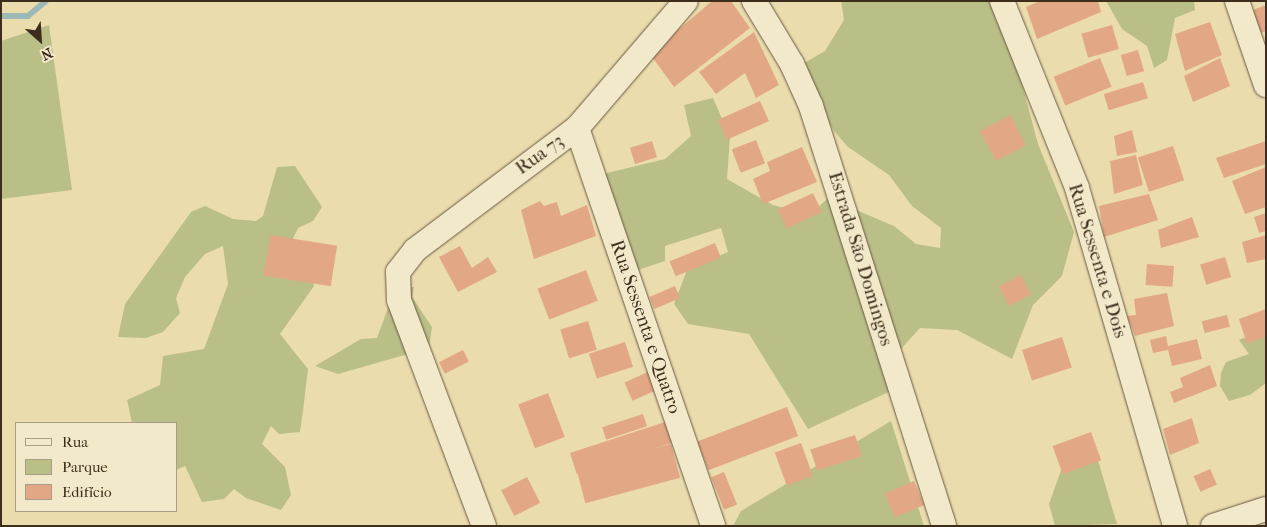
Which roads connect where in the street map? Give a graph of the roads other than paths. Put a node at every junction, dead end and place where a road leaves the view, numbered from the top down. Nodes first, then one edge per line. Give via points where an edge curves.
1 (686, 1) edge
2 (754, 1) edge
3 (1002, 1) edge
4 (1237, 1) edge
5 (1266, 85) edge
6 (577, 128) junction
7 (1266, 509) edge
8 (484, 526) edge
9 (713, 526) edge
10 (944, 526) edge
11 (1175, 526) edge
12 (1213, 526) edge

1 - 6 street, Rua 73
2 - 10 street, Estrada São Domingos via 792,64 811,106
3 - 11 street, Rua Sessenta e Dois via 1077,188
4 - 5 street
6 - 8 street, Rua 73 via 415,250 398,272 399,300
6 - 9 street, Rua Sessenta e Quatro
7 - 12 street

